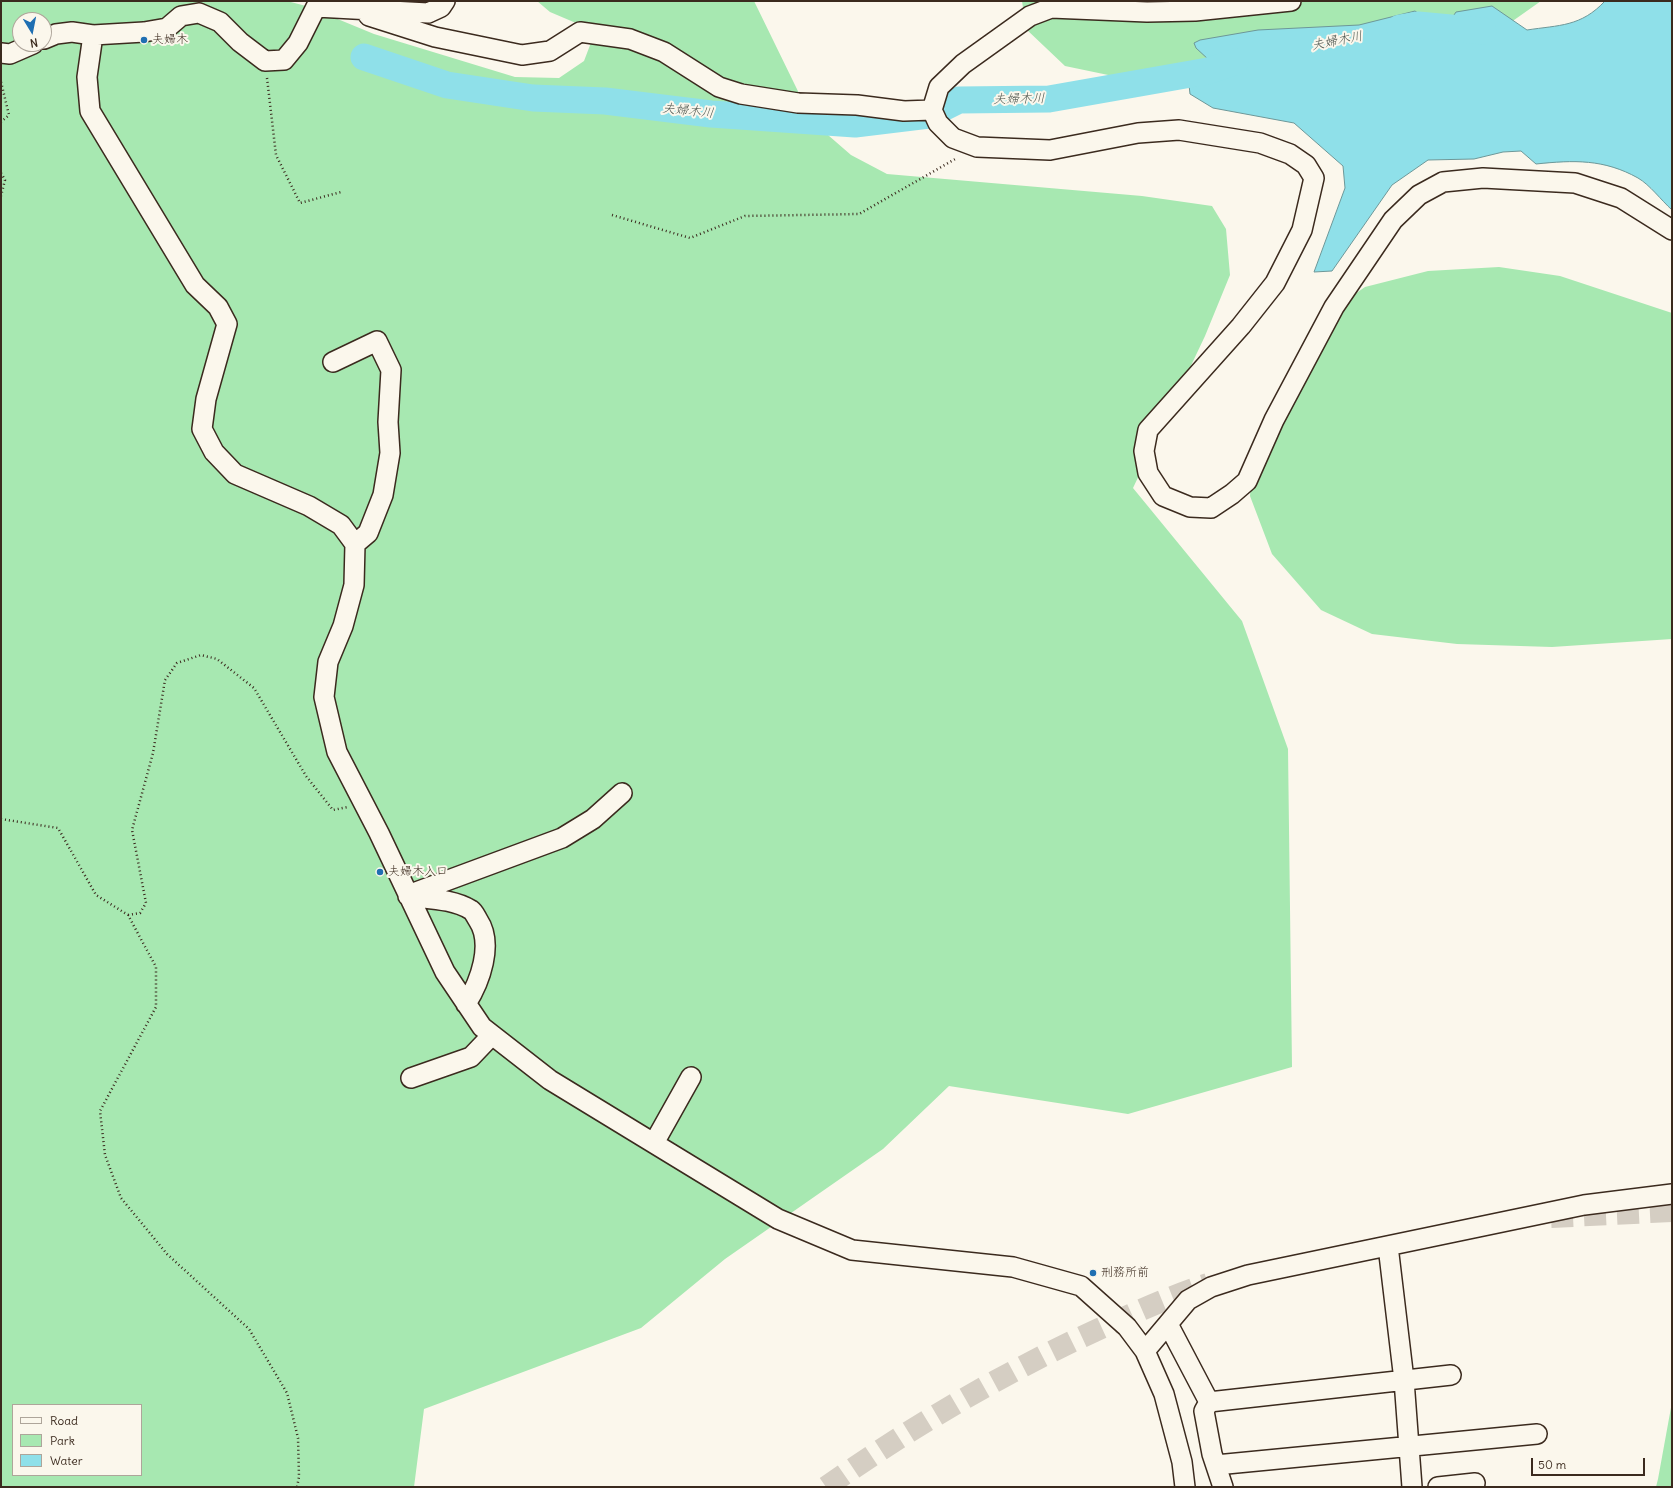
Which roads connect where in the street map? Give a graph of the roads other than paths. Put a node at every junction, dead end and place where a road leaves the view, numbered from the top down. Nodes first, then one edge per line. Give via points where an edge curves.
1 (445, 1) edge
2 (1291, 1) edge
3 (1047, 5) edge
4 (363, 8) junction
5 (93, 35) junction
6 (52, 36) edge
7 (15, 52) edge
8 (1, 53) edge
9 (932, 110) junction
10 (1672, 230) edge
11 (333, 362) dead end
12 (355, 544) junction
13 (622, 793) dead end
14 (408, 895) junction
15 (466, 1004) junction
16 (492, 1035) junction
17 (691, 1077) dead end
18 (411, 1078) dead end
19 (654, 1143) junction
20 (1672, 1194) edge
21 (1388, 1246) junction
22 (1168, 1324) junction
23 (1145, 1351) junction
24 (1451, 1375) dead end
25 (1404, 1380) junction
26 (1209, 1402) junction
27 (1537, 1434) dead end
28 (1409, 1446) junction
29 (1216, 1465) junction
30 (1475, 1483) dead end
31 (1185, 1487) edge
32 (1223, 1487) edge
33 (1412, 1487) edge
34 (1438, 1487) edge

1 - 4 street via 441,7 428,13
2 - 3 street via 1196,11 1147,12
3 - 9 street via 963,64 939,87
4 - 5 street via 316,7 298,43 284,60 265,61 240,42 220,22 199,13 181,16 167,28
4 - 9 street via 369,16 435,37 522,55 550,51 580,32 630,39 657,50 719,87 741,94 798,103 857,105 904,111
5 - 6 street via 72,32
5 - 12 street via 87,77 90,110 195,285 218,307 227,324 206,399 202,429 214,452 235,474 309,506 341,525
7 - 8 street
9 - 10 street via 938,123 952,138 977,147 1050,150 1138,133 1179,130 1260,143 1290,154 1306,165 1314,178 1302,230 1275,283 1241,326 1148,430 1144,451 1148,473 1164,496 1190,507 1211,508 1247,481 1274,420 1334,307 1393,220 1419,196 1443,182 1483,178 1575,183 1621,198
11 - 12 street via 377,341 391,370 388,422 390,453 383,496 368,533
12 - 14 street via 354,585 343,626 328,662 324,697 337,752
13 - 14 street via 593,819 562,838
14 - 15 street via 445,972
14 - 15 street via 453,902 473,911 483,928 485,950 475,990
15 - 16 street via 482,1027
16 - 18 street via 471,1056
16 - 19 street via 550,1080
17 - 19 street
19 - 23 street via 778,1219 852,1250 1013,1267 1081,1286 1127,1327
20 - 21 street via 1584,1205
21 - 22 street via 1248,1275 1211,1287 1188,1300
21 - 25 street
22 - 23 street
22 - 26 street
23 - 31 street via 1164,1394 1182,1462
24 - 25 street
25 - 26 street
25 - 28 street
26 - 29 street via 1204,1410
27 - 28 street
28 - 29 street
28 - 33 street
29 - 32 street
30 - 34 street

